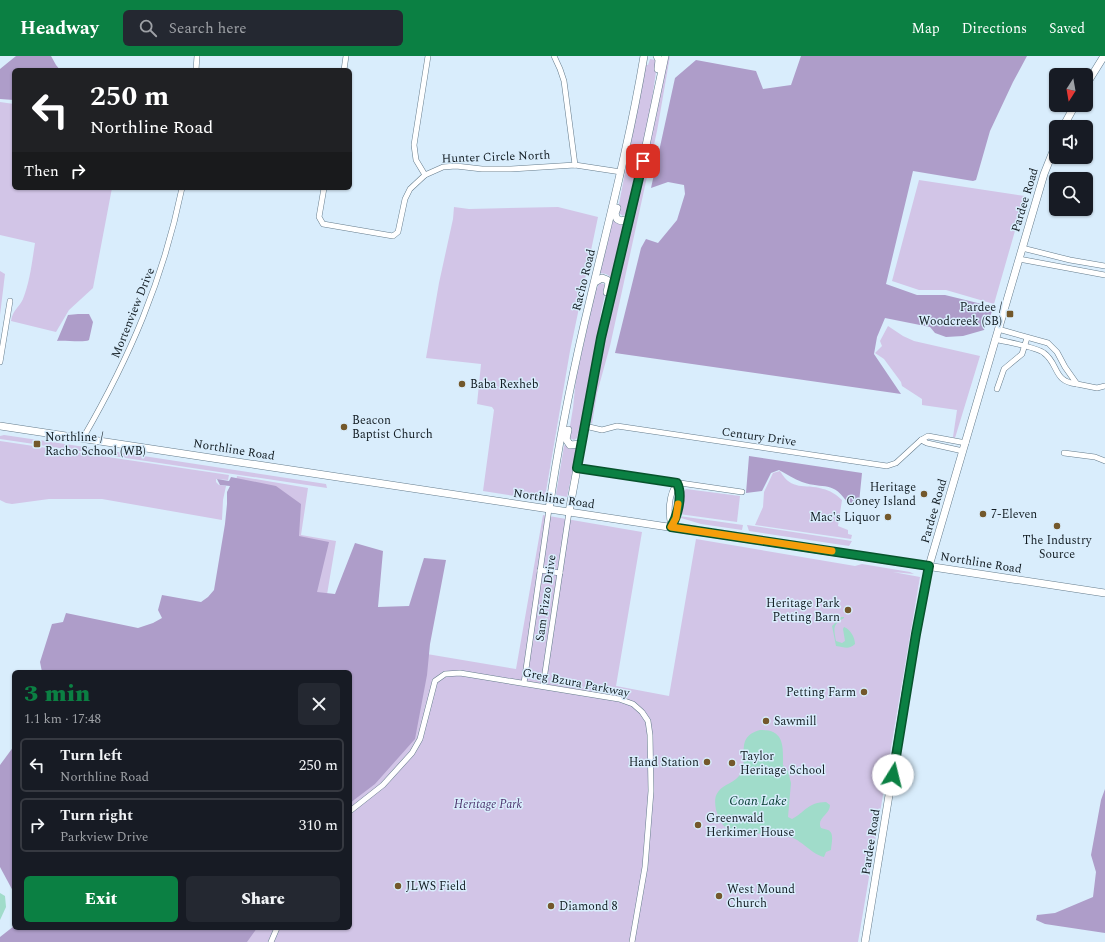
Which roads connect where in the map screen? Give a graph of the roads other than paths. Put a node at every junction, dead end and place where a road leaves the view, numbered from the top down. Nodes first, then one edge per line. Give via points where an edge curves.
1 (197, 56) edge
2 (346, 56) edge
3 (428, 56) edge
4 (554, 56) edge
5 (657, 56) edge
6 (665, 56) edge
7 (1104, 56) edge
8 (645, 57) edge
9 (196, 68) edge
10 (344, 68) edge
11 (1093, 74) edge
12 (652, 121) junction
13 (624, 156) junction
14 (1049, 162) edge
15 (575, 165) junction
16 (621, 172) junction
17 (425, 175) junction
18 (182, 190) edge
19 (324, 190) edge
20 (629, 219) junction
21 (1022, 248) junction
22 (1019, 259) junction
23 (1105, 266) edge
24 (1105, 275) edge
25 (595, 282) junction
26 (10, 301) dead end
27 (998, 329) junction
28 (601, 338) junction
29 (1027, 338) junction
30 (996, 339) junction
31 (1025, 347) junction
32 (1056, 352) junction
33 (1050, 358) junction
34 (0, 362) edge
35 (574, 376) junction
36 (1077, 384) junction
37 (1105, 386) edge
38 (996, 389) dead end
39 (0, 426) edge
40 (585, 426) junction
41 (83, 438) junction
42 (921, 440) junction
43 (966, 443) junction
44 (581, 444) junction
45 (963, 451) junction
46 (1064, 452) dead end
47 (1105, 461) edge
48 (577, 468) junction
49 (677, 483) junction
50 (742, 492) dead end
51 (549, 509) junction
52 (569, 512) junction
53 (671, 527) junction
54 (929, 566) junction
55 (540, 570) junction
56 (560, 573) junction
57 (1105, 593) edge
58 (524, 683) junction
59 (543, 686) junction
60 (352, 809) edge
61 (276, 930) edge
62 (271, 942) edge
63 (632, 942) edge
64 (866, 942) edge

1 - 9 street
2 - 10 street
3 - 17 street via 414,145 416,160
4 - 15 street via 564,81
5 - 12 main road via 659,60 653,91
6 - 12 main road
7 - 11 main road
8 - 13 main road, Racho Road
12 - 20 main road
13 - 16 main road, Racho Road
13 - 20 main road via 622,188 615,214 621,221
14 - 21 main road, Pardee Road
15 - 16 street, Hunter Circle North
15 - 17 street, Hunter Circle North via 511,170 456,166 443,167
16 - 25 main road, Racho Road
17 - 19 street, Hunter Circle North via 415,183 405,199 400,229 391,236 326,225 320,221
18 - 41 street, Mortenview Drive via 167,250 145,314 115,380
20 - 28 main road
21 - 22 main road, Pardee Road
21 - 23 street
22 - 24 street
22 - 27 main road, Pardee Road
25 - 28 main road via 602,278 609,283 602,312
25 - 35 main road, Racho Road
26 - 34 street
27 - 29 street
27 - 30 main road, Pardee Road
28 - 40 main road
29 - 31 street
29 - 32 street via 1048,343
30 - 31 street
30 - 43 main road, Pardee Road
31 - 33 street via 1042,352
31 - 38 street via 1019,358 1004,369
32 - 33 street
32 - 36 street
33 - 36 street via 1060,377 1068,383
35 - 44 main road via 566,439 570,445
35 - 51 main road, Racho Road
36 - 37 street via 1097,388
39 - 41 main road, Northline Road
40 - 42 street, Century Drive via 602,430 617,426 887,466 896,463
40 - 44 main road
41 - 51 main road, Northline Road
42 - 43 street via 928,436
42 - 45 street
43 - 45 main road, Pardee Road
44 - 48 main road
45 - 54 main road, Pardee Road
46 - 47 street
48 - 49 street
48 - 52 main road
49 - 50 street
49 - 53 street via 680,490 676,518
51 - 52 main road, Northline Road
51 - 55 street, Sam Pizzo Drive
52 - 53 main road, Northline Road
52 - 56 street, Sam Pizzo Drive
53 - 54 main road, Northline Road
54 - 57 main road, Northline Road
54 - 64 main road, Pardee Road via 908,679
55 - 56 street
55 - 58 street, Sam Pizzo Drive
56 - 59 street, Sam Pizzo Drive
58 - 59 street, Greg Bzura Parkway
58 - 60 street, Greg Bzura Parkway via 460,673 445,674 435,681 420,739 412,753 383,785
59 - 63 street, Greg Bzura Parkway via 626,701 642,712 648,721 651,791 645,867
61 - 62 street

